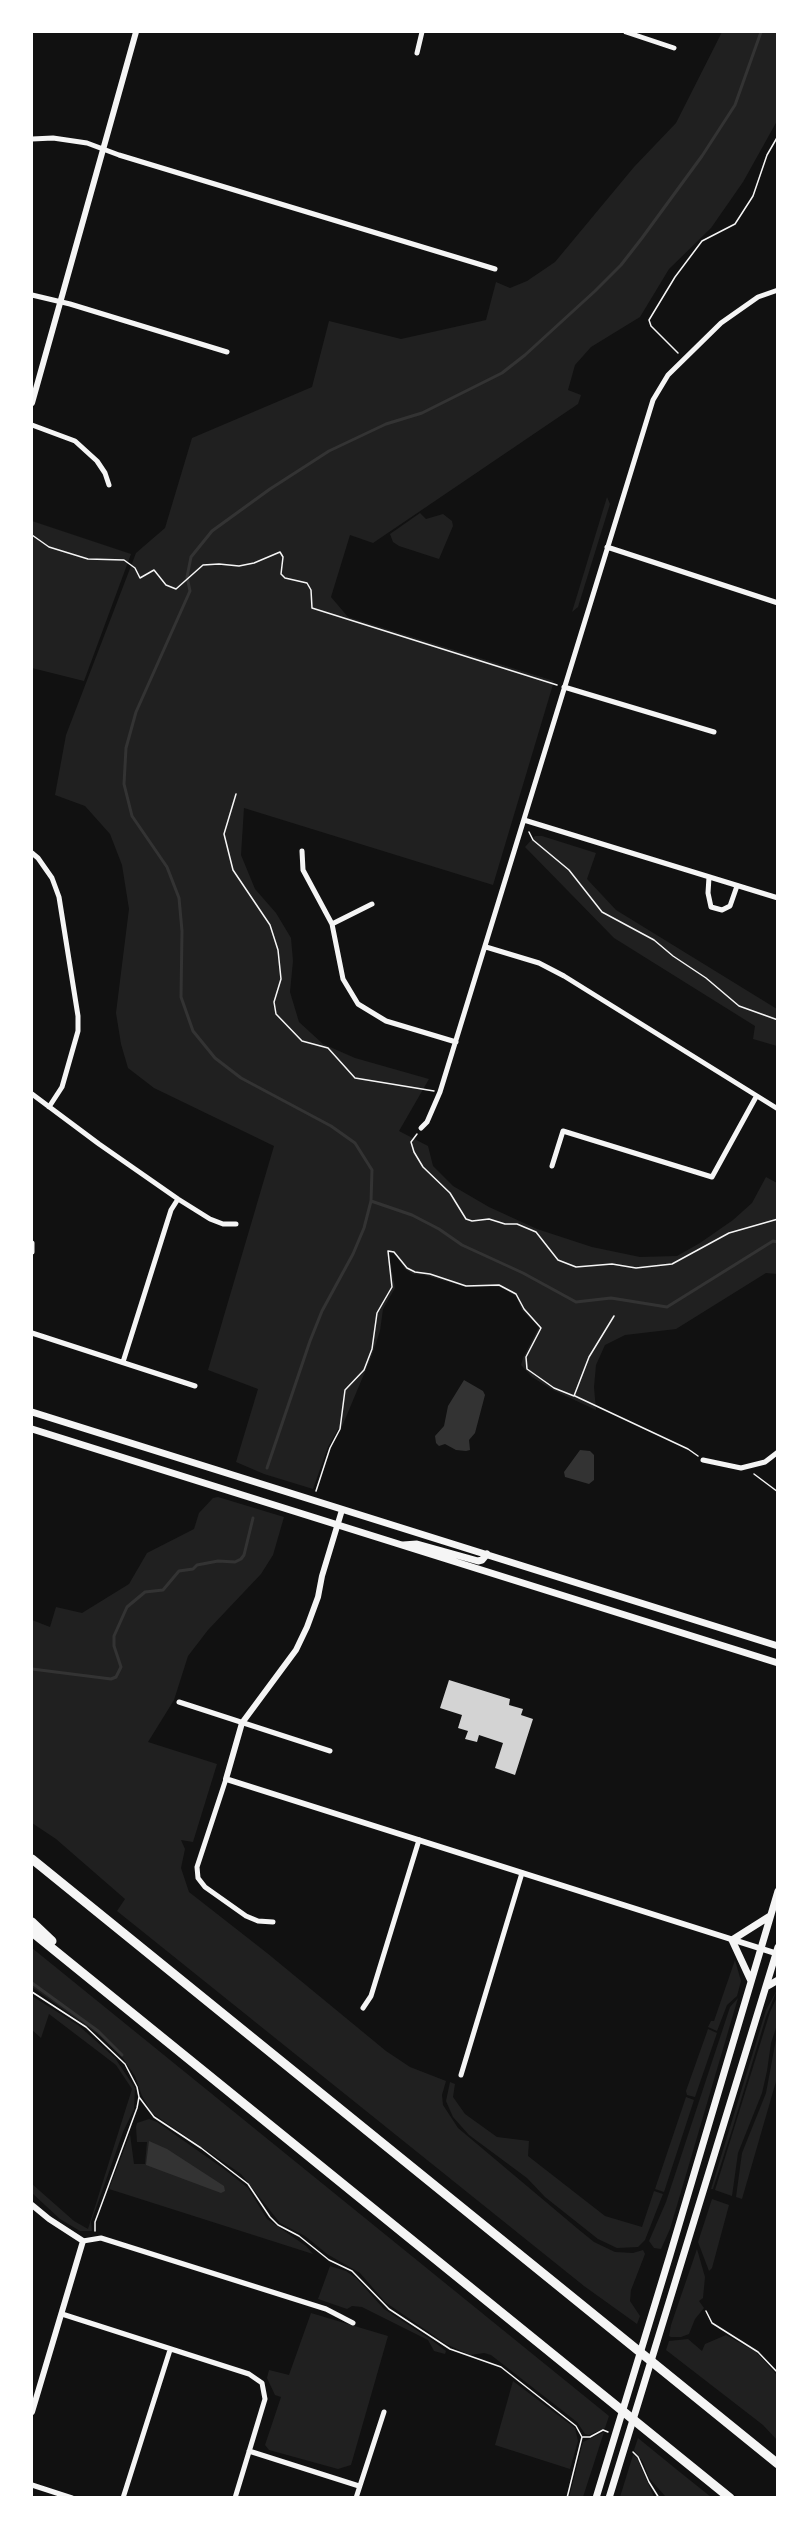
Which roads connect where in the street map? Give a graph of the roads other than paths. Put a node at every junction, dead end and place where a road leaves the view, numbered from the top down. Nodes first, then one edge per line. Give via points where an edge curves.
1 (136, 32) edge
2 (422, 32) edge
3 (626, 32) edge
4 (674, 48) dead end
5 (417, 53) dead end
6 (32, 139) edge
7 (103, 149) junction
8 (495, 269) dead end
9 (777, 290) edge
10 (32, 295) edge
11 (60, 302) junction
12 (227, 352) dead end
13 (32, 403) edge
14 (32, 425) edge
15 (109, 485) dead end
16 (607, 547) junction
17 (777, 603) edge
18 (564, 687) junction
19 (714, 732) dead end
20 (524, 820) junction
21 (302, 851) dead end
22 (32, 853) edge
23 (709, 878) junction
24 (737, 886) junction
25 (777, 898) edge
26 (372, 904) dead end
27 (332, 924) junction
28 (486, 947) junction
29 (456, 1042) junction
30 (32, 1094) edge
31 (756, 1097) junction
32 (49, 1107) junction
33 (777, 1109) edge
34 (421, 1128) road end
35 (552, 1166) dead end
36 (178, 1199) junction
37 (236, 1224) dead end
38 (32, 1244) edge
39 (32, 1252) edge
40 (32, 1334) edge
41 (123, 1362) junction
42 (195, 1386) dead end
43 (32, 1412) edge
44 (32, 1429) edge
45 (134, 1444) junction
46 (777, 1452) edge
47 (129, 1460) junction
48 (703, 1460) road end
49 (342, 1510) junction
50 (337, 1526) junction
51 (400, 1546) junction
52 (487, 1554) junction
53 (777, 1646) edge
54 (777, 1663) edge
55 (179, 1702) dead end
56 (242, 1723) junction
57 (330, 1751) dead end
58 (226, 1779) junction
59 (419, 1840) junction
60 (32, 1859) edge
61 (522, 1873) junction
62 (777, 1891) edge
63 (770, 1916) junction
64 (32, 1922) edge
65 (273, 1922) dead end
66 (32, 1932) edge
67 (732, 1940) junction
68 (760, 1949) junction
69 (777, 1951) edge
70 (777, 1980) edge
71 (751, 1981) junction
72 (766, 1987) junction
73 (105, 1991) junction
74 (363, 2008) dead end
75 (461, 2075) dead end
76 (32, 2205) edge
77 (83, 2241) junction
78 (62, 2314) junction
79 (353, 2324) dead end
80 (170, 2350) junction
81 (32, 2412) edge
82 (384, 2412) dead end
83 (249, 2451) junction
84 (777, 2464) edge
85 (32, 2485) edge
86 (359, 2486) junction
87 (72, 2498) edge
88 (123, 2498) edge
89 (235, 2498) edge
90 (356, 2498) edge
91 (596, 2498) edge
92 (609, 2498) edge
93 (730, 2498) edge

1 - 7 street
2 - 5 street
3 - 4 street
6 - 7 street via 68,139
7 - 8 street
7 - 11 street
9 - 16 street via 736,311 668,375 653,400
10 - 11 street
11 - 12 street
11 - 13 street
14 - 15 street via 75,441 97,461
16 - 17 street
16 - 18 street
18 - 19 street
18 - 20 street
20 - 23 street
20 - 28 street
21 - 27 street via 303,870
22 - 32 street via 52,878 59,897 78,1016 78,1031 62,1087
23 - 24 street
23 - 24 street via 711,907 722,910 730,906
24 - 25 street
26 - 27 street
27 - 29 street via 343,979 358,1004 386,1021
28 - 29 street
28 - 31 street via 555,971
29 - 34 street via 440,1092
30 - 32 street
31 - 33 street
31 - 35 street via 712,1177 563,1131
32 - 36 street
36 - 37 street via 210,1219
36 - 41 street via 171,1210
38 - 39 street
40 - 41 street
41 - 42 street
43 - 45 main road
44 - 47 main road
45 - 47 main road
45 - 49 main road
46 - 48 street via 765,1462 748,1466 725,1466
47 - 50 main road
49 - 50 street
49 - 52 main road
50 - 51 main road
50 - 56 street via 318,1597 296,1650
51 - 52 main road via 417,1544 478,1561
51 - 54 main road
52 - 53 main road
55 - 56 street
56 - 57 street
56 - 58 street
58 - 59 street
58 - 65 street via 197,1867 198,1878 246,1916
59 - 61 street
59 - 74 street via 371,1996
60 - 84 highway
61 - 67 street
61 - 75 street
62 - 63 main road
63 - 67 main road
63 - 68 main road
64 - 73 highway
66 - 73 highway
67 - 68 street
67 - 71 main road
68 - 69 street
68 - 71 main road
69 - 72 main road
70 - 72 main road
71 - 91 main road
72 - 92 main road
73 - 93 highway
76 - 77 street
77 - 78 street
77 - 79 street via 101,2238 326,2309
78 - 80 street
78 - 81 street
80 - 83 street via 258,2379 264,2387 265,2399
80 - 88 street
82 - 86 street
83 - 86 street
83 - 89 street
85 - 87 street
86 - 90 street

